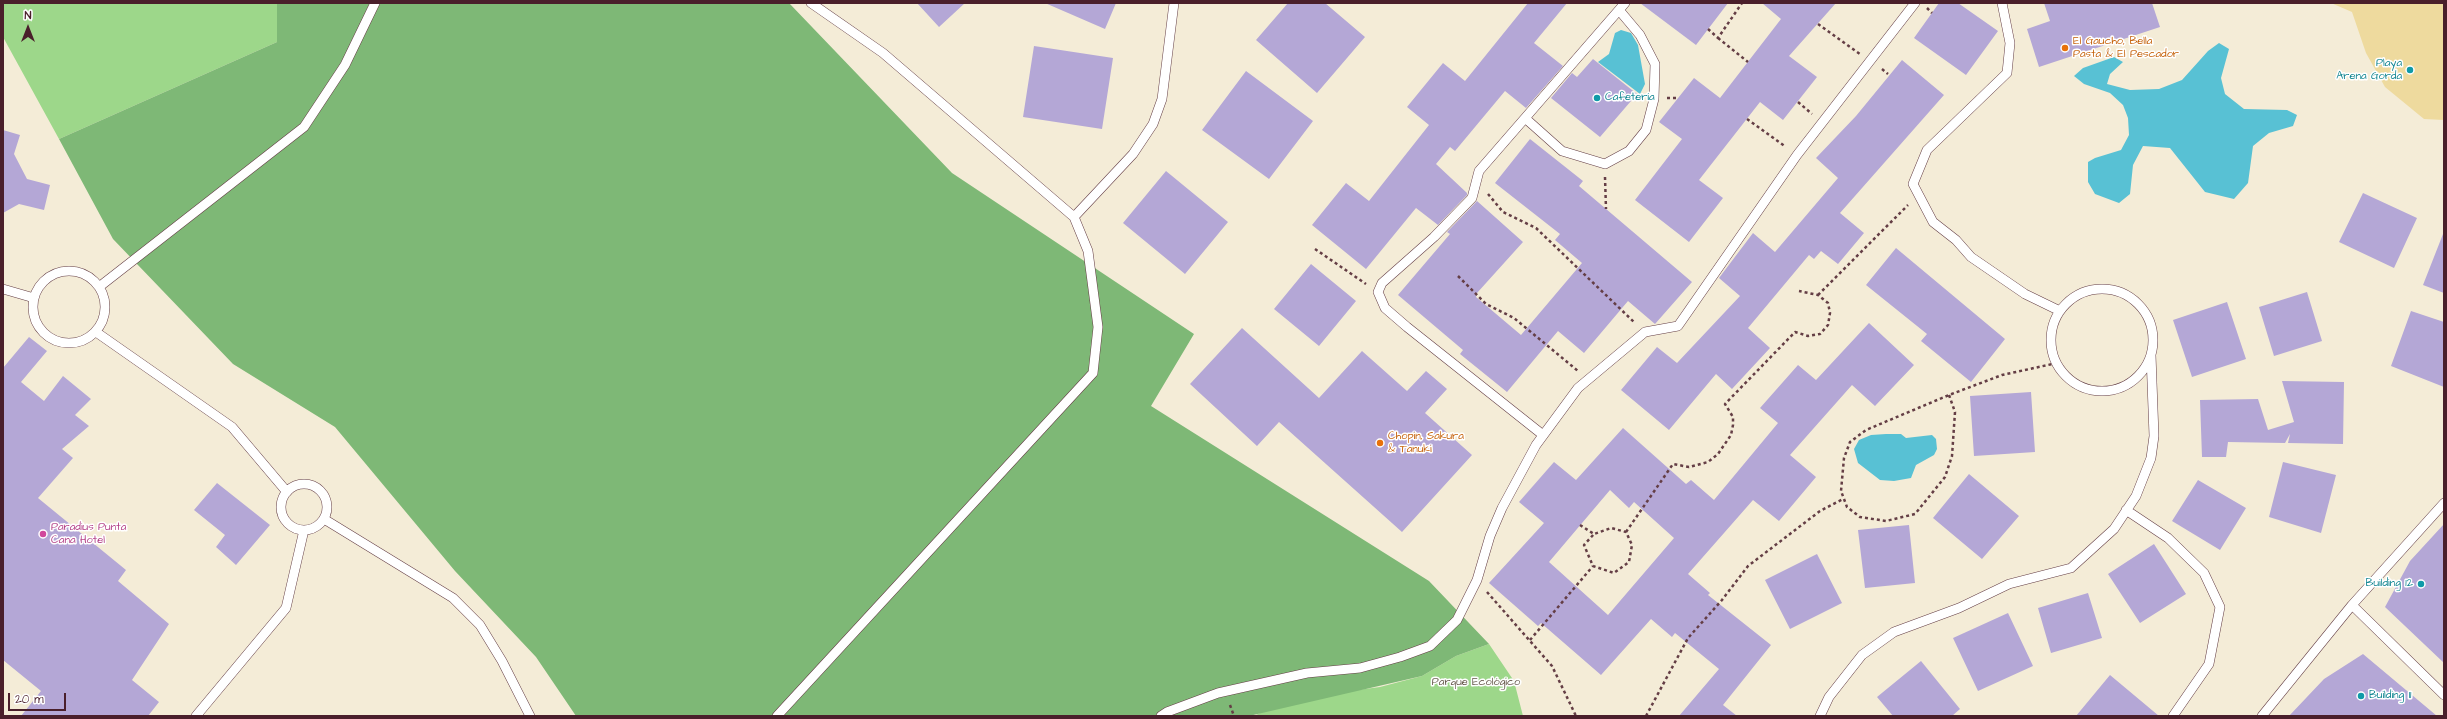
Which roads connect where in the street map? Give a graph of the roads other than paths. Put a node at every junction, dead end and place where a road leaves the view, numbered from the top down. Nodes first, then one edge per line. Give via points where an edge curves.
1 (375, 3) edge
2 (812, 3) edge
3 (1174, 3) edge
4 (1915, 3) edge
5 (2002, 3) edge
6 (1622, 6) edge
7 (1525, 118) junction
8 (1074, 217) junction
9 (99, 287) junction
10 (3, 289) edge
11 (34, 298) junction
12 (2060, 311) junction
13 (96, 332) junction
14 (2151, 355) junction
15 (1543, 435) junction
16 (287, 492) junction
17 (2444, 503) edge
18 (2126, 510) junction
19 (324, 519) junction
20 (304, 530) junction
21 (2352, 605) junction
22 (2444, 695) edge
23 (196, 716) edge
24 (530, 716) edge
25 (777, 716) edge
26 (1161, 716) edge
27 (1820, 716) edge
28 (2173, 716) edge
29 (2262, 716) edge

1 - 9 lane via 346,65 304,127
2 - 8 lane via 883,52
3 - 8 lane via 1162,99 1153,124 1133,154
4 - 15 lane via 1797,155 1678,326 1645,332 1578,388
5 - 12 lane via 2010,43 2007,73 1927,150 1913,184 1933,222 1972,257 2025,294
6 - 7 lane
6 - 7 lane via 1655,64 1654,99 1646,130 1629,150 1605,164 1562,150
7 - 15 lane via 1479,171 1472,198 1434,237 1382,283 1378,292 1385,308 1406,327
8 - 25 lane via 1088,251 1098,327 1093,373
9 - 11 lane via 91,278 69,271 47,279 39,287
9 - 13 lane via 104,298 105,310 103,322
10 - 11 lane
11 - 13 lane via 36,322 52,339 63,343 75,343 86,340
12 - 14 lane via 2067,302 2086,291 2119,291 2138,303 2148,317 2153,332
12 - 14 lane via 2054,321 2051,342 2057,363 2077,384 2099,391 2121,387 2140,374
13 - 16 lane via 232,427
14 - 18 lane via 2154,436 2151,458 2144,478
15 - 26 lane via 1502,508 1479,573 1457,620 1430,646 1360,668 1307,673 1218,693
16 - 19 lane via 308,484 321,491 327,504
16 - 20 lane via 282,505 285,519 290,525
17 - 21 lane
18 - 27 lane via 2114,529 2071,568 2008,584 1959,608 1894,632 1862,655 1829,697
18 - 28 lane via 2168,538 2204,573 2220,607 2209,664
19 - 20 lane via 319,525
19 - 24 lane via 453,598 480,625
20 - 23 lane via 286,608
21 - 22 lane
21 - 29 lane

